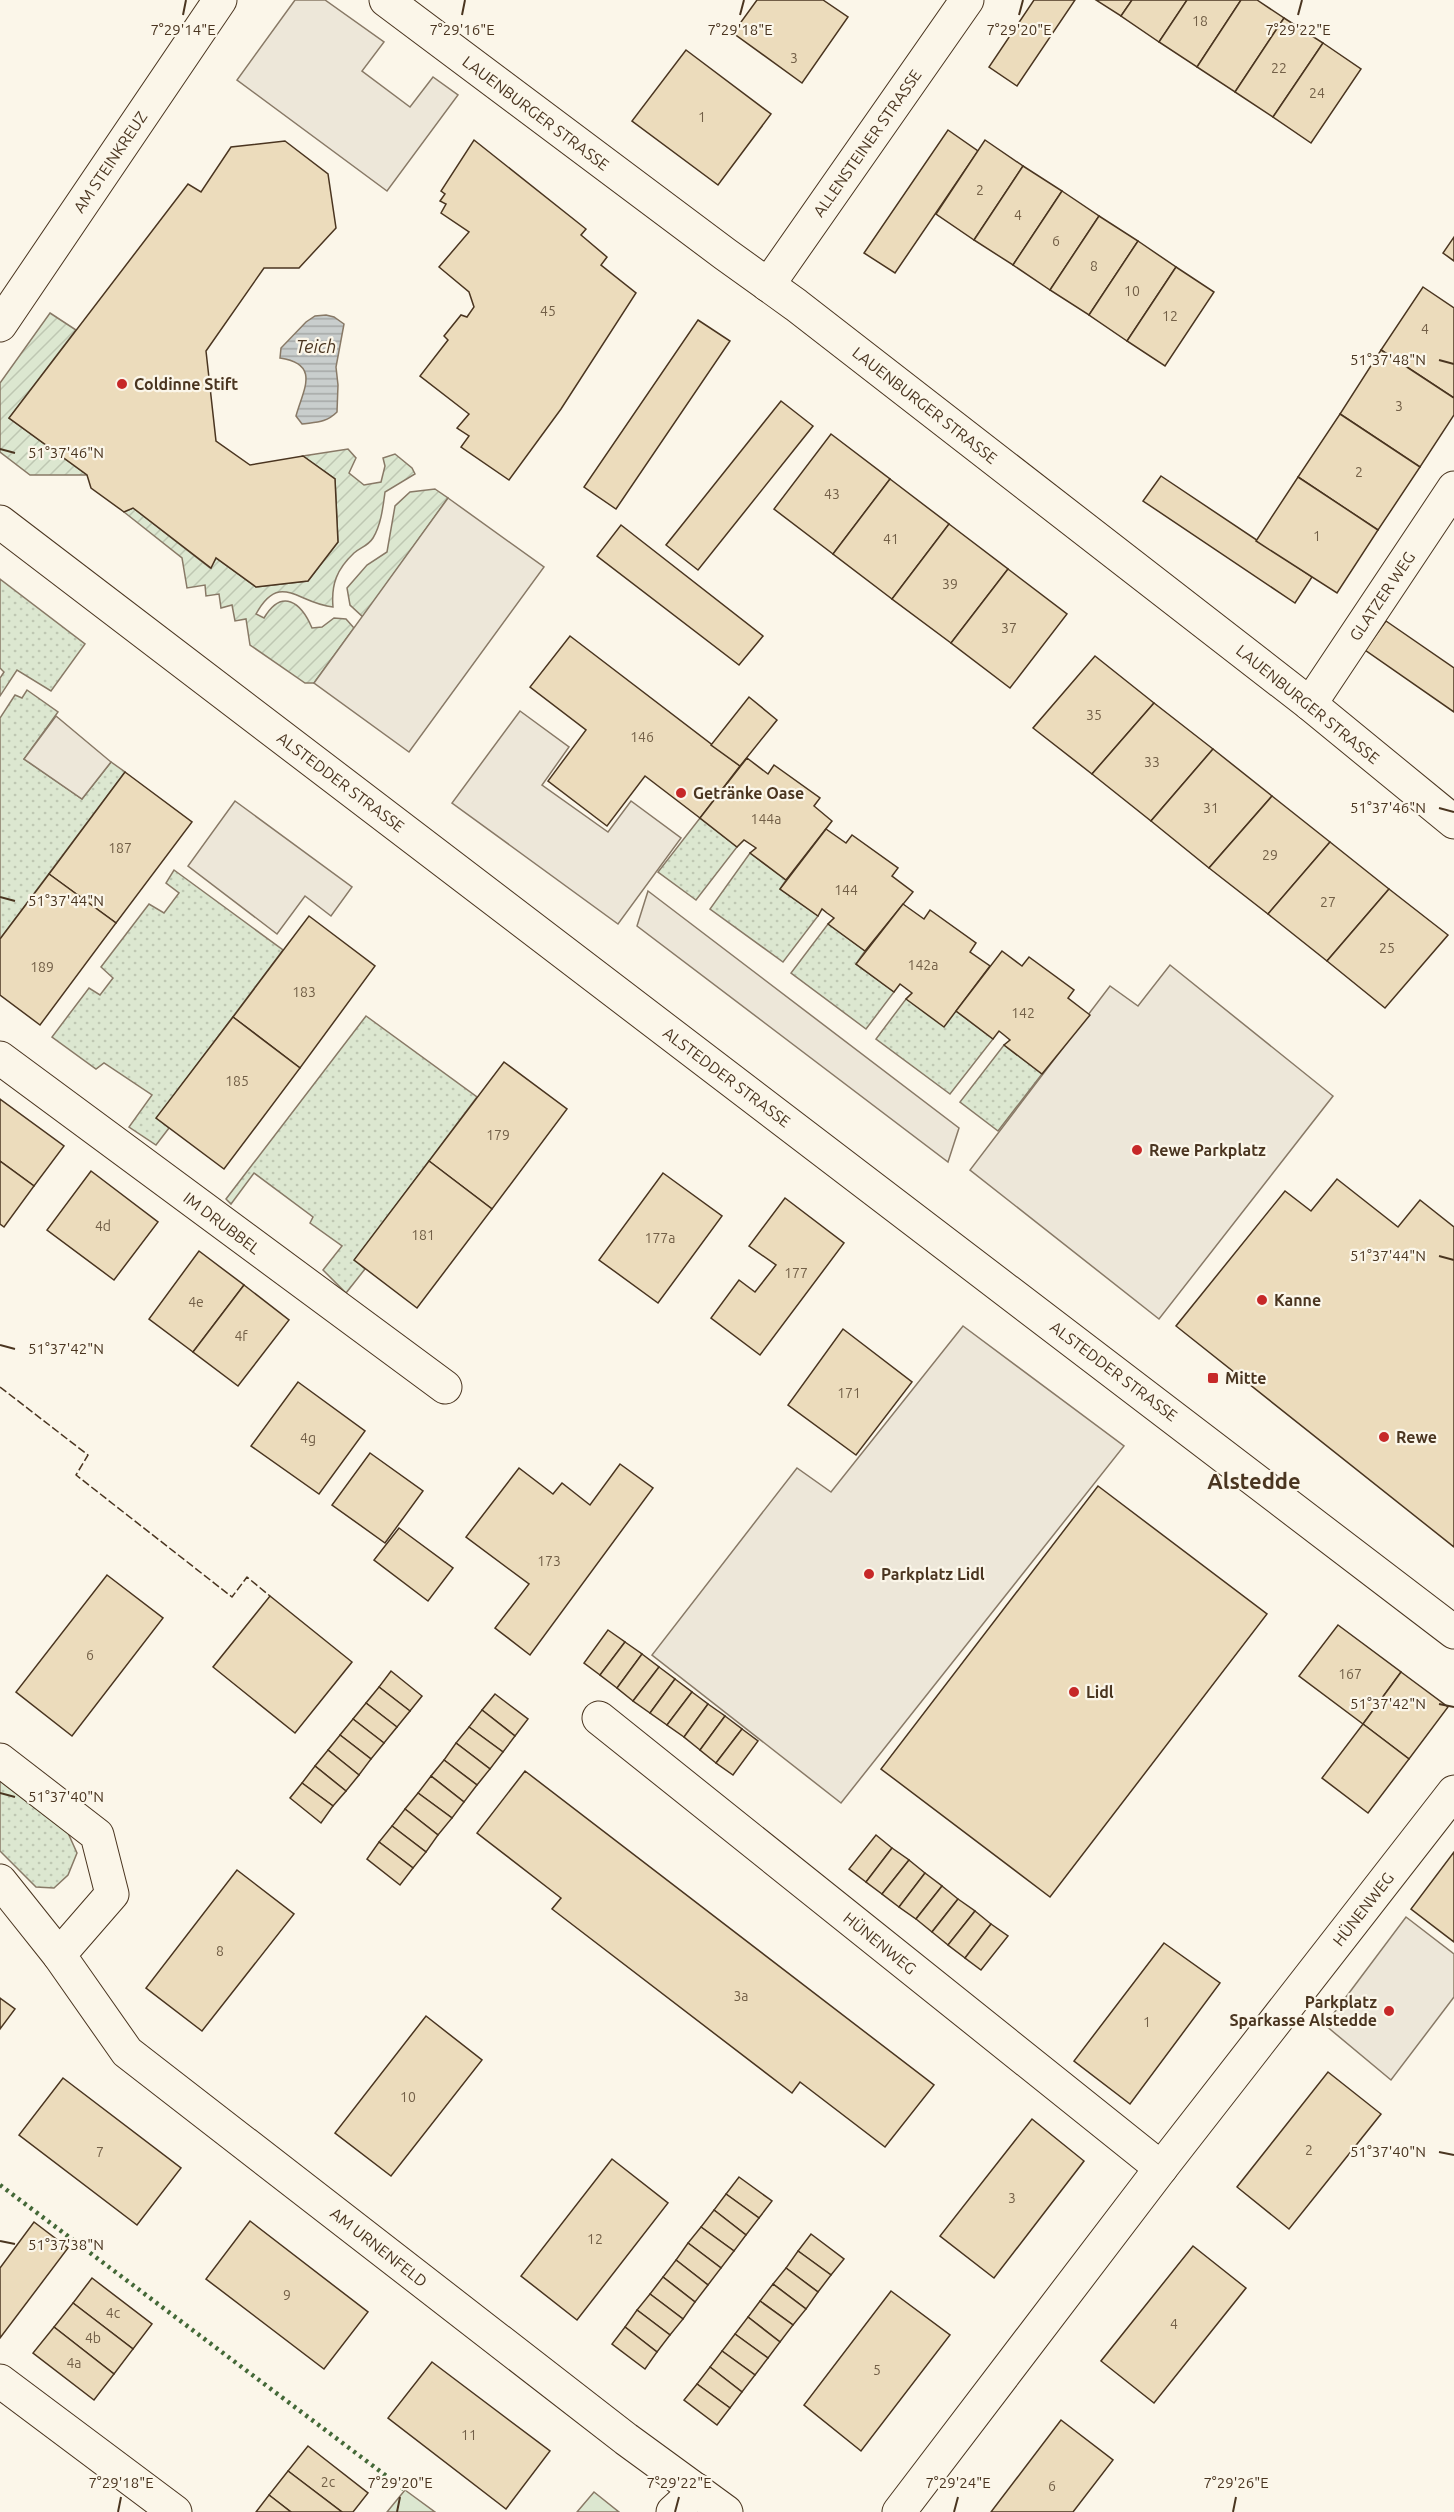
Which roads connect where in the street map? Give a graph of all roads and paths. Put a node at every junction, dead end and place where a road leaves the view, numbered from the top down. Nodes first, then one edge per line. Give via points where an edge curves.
1 (220, 0) edge
2 (386, 0) edge
3 (967, 0) edge
4 (768, 285) junction
5 (0, 325) edge
6 (1454, 488) edge
7 (0, 522) edge
8 (1310, 704) junction
9 (1454, 822) edge
10 (0, 1058) edge
11 (445, 1387) dead end
12 (1454, 1632) edge
13 (599, 1718) dead end
14 (0, 1760) edge
15 (1454, 1792) edge
16 (0, 1881) edge
17 (59, 1955) junction
18 (1161, 2168) junction
19 (0, 2381) edge
20 (697, 2490) junction
21 (175, 2512) edge
22 (673, 2512) edge
23 (726, 2512) edge
24 (899, 2512) edge

1 - 5 street, AM STEINKREUZ
2 - 4 street, LAUENBURGER STRASSE
3 - 4 street, ALLENSTEINER STRASSE
4 - 8 street, LAUENBURGER STRASSE
6 - 8 street, GLATZER WEG
7 - 12 street, ALSTEDDER STRASSE
8 - 9 street, LAUENBURGER STRASSE
10 - 11 street, IM DRUBBEL
13 - 18 street, HÜNENWEG
14 - 17 street via 97,1835 112,1894
15 - 18 street, HÜNENWEG
16 - 17 street, AM URNENFELD
17 - 20 street, AM URNENFELD via 127,2052
18 - 24 street, HÜNENWEG
19 - 21 street
20 - 22 street
20 - 23 street, AM URNENFELD

